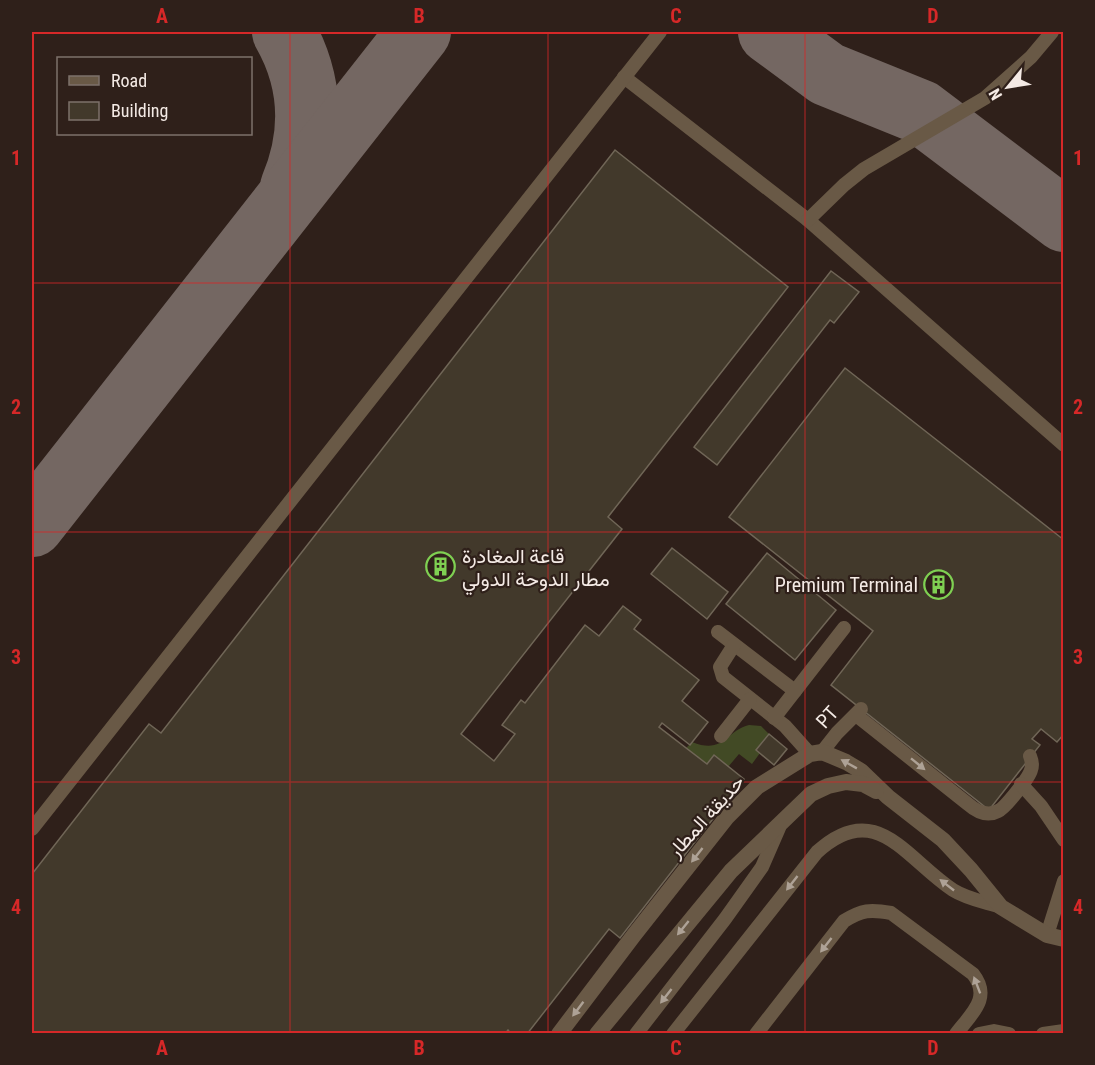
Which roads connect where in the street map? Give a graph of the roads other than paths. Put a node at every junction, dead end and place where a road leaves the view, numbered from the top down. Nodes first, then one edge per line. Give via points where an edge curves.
1 (660, 32) edge
2 (1052, 32) edge
3 (624, 77) junction
4 (808, 220) junction
5 (1064, 445) edge
6 (844, 628) dead end
7 (718, 632) dead end
8 (734, 645) junction
9 (795, 691) junction
10 (750, 699) junction
11 (774, 718) junction
12 (721, 736) dead end
13 (816, 753) junction
14 (1030, 756) dead end
15 (1021, 784) junction
16 (888, 797) junction
17 (1060, 821) edge
18 (779, 826) junction
19 (32, 829) edge
20 (1064, 840) edge
21 (1064, 881) edge
22 (1001, 907) junction
23 (1047, 934) junction
24 (1064, 939) edge
25 (1064, 1031) edge
26 (559, 1034) edge
27 (597, 1034) edge
28 (636, 1034) edge
29 (673, 1034) edge
30 (756, 1034) edge
31 (956, 1034) edge
32 (979, 1034) edge
33 (1009, 1034) edge
34 (1044, 1034) edge

1 - 3 lane
2 - 4 lane via 1031,57 985,98 864,169
3 - 4 lane
3 - 19 lane
4 - 5 lane
6 - 9 lane
7 - 8 lane
8 - 9 lane
8 - 10 lane via 722,661 720,673
9 - 11 lane
10 - 11 lane
10 - 12 lane
11 - 13 lane
13 -> 15 lane, PT via 858,711 981,813 1004,808
16 -> 13 street via 861,771
13 -> 26 street, حديقة المطار via 757,787 727,817
14 - 15 lane via 1032,769
15 - 17 lane
16 - 18 street via 863,784 828,786 811,794
16 - 22 street via 943,840
17 - 20 lane
18 -> 27 street via 731,871
18 -> 28 lane via 762,867
21 - 23 lane
22 - 23 street
22 -> 29 lane via 953,890 881,834 862,829 846,832 828,842 812,859
23 - 24 street
25 - 34 lane
31 -> 30 lane via 981,1001 978,980 891,914 874,910 844,921
32 - 33 lane

